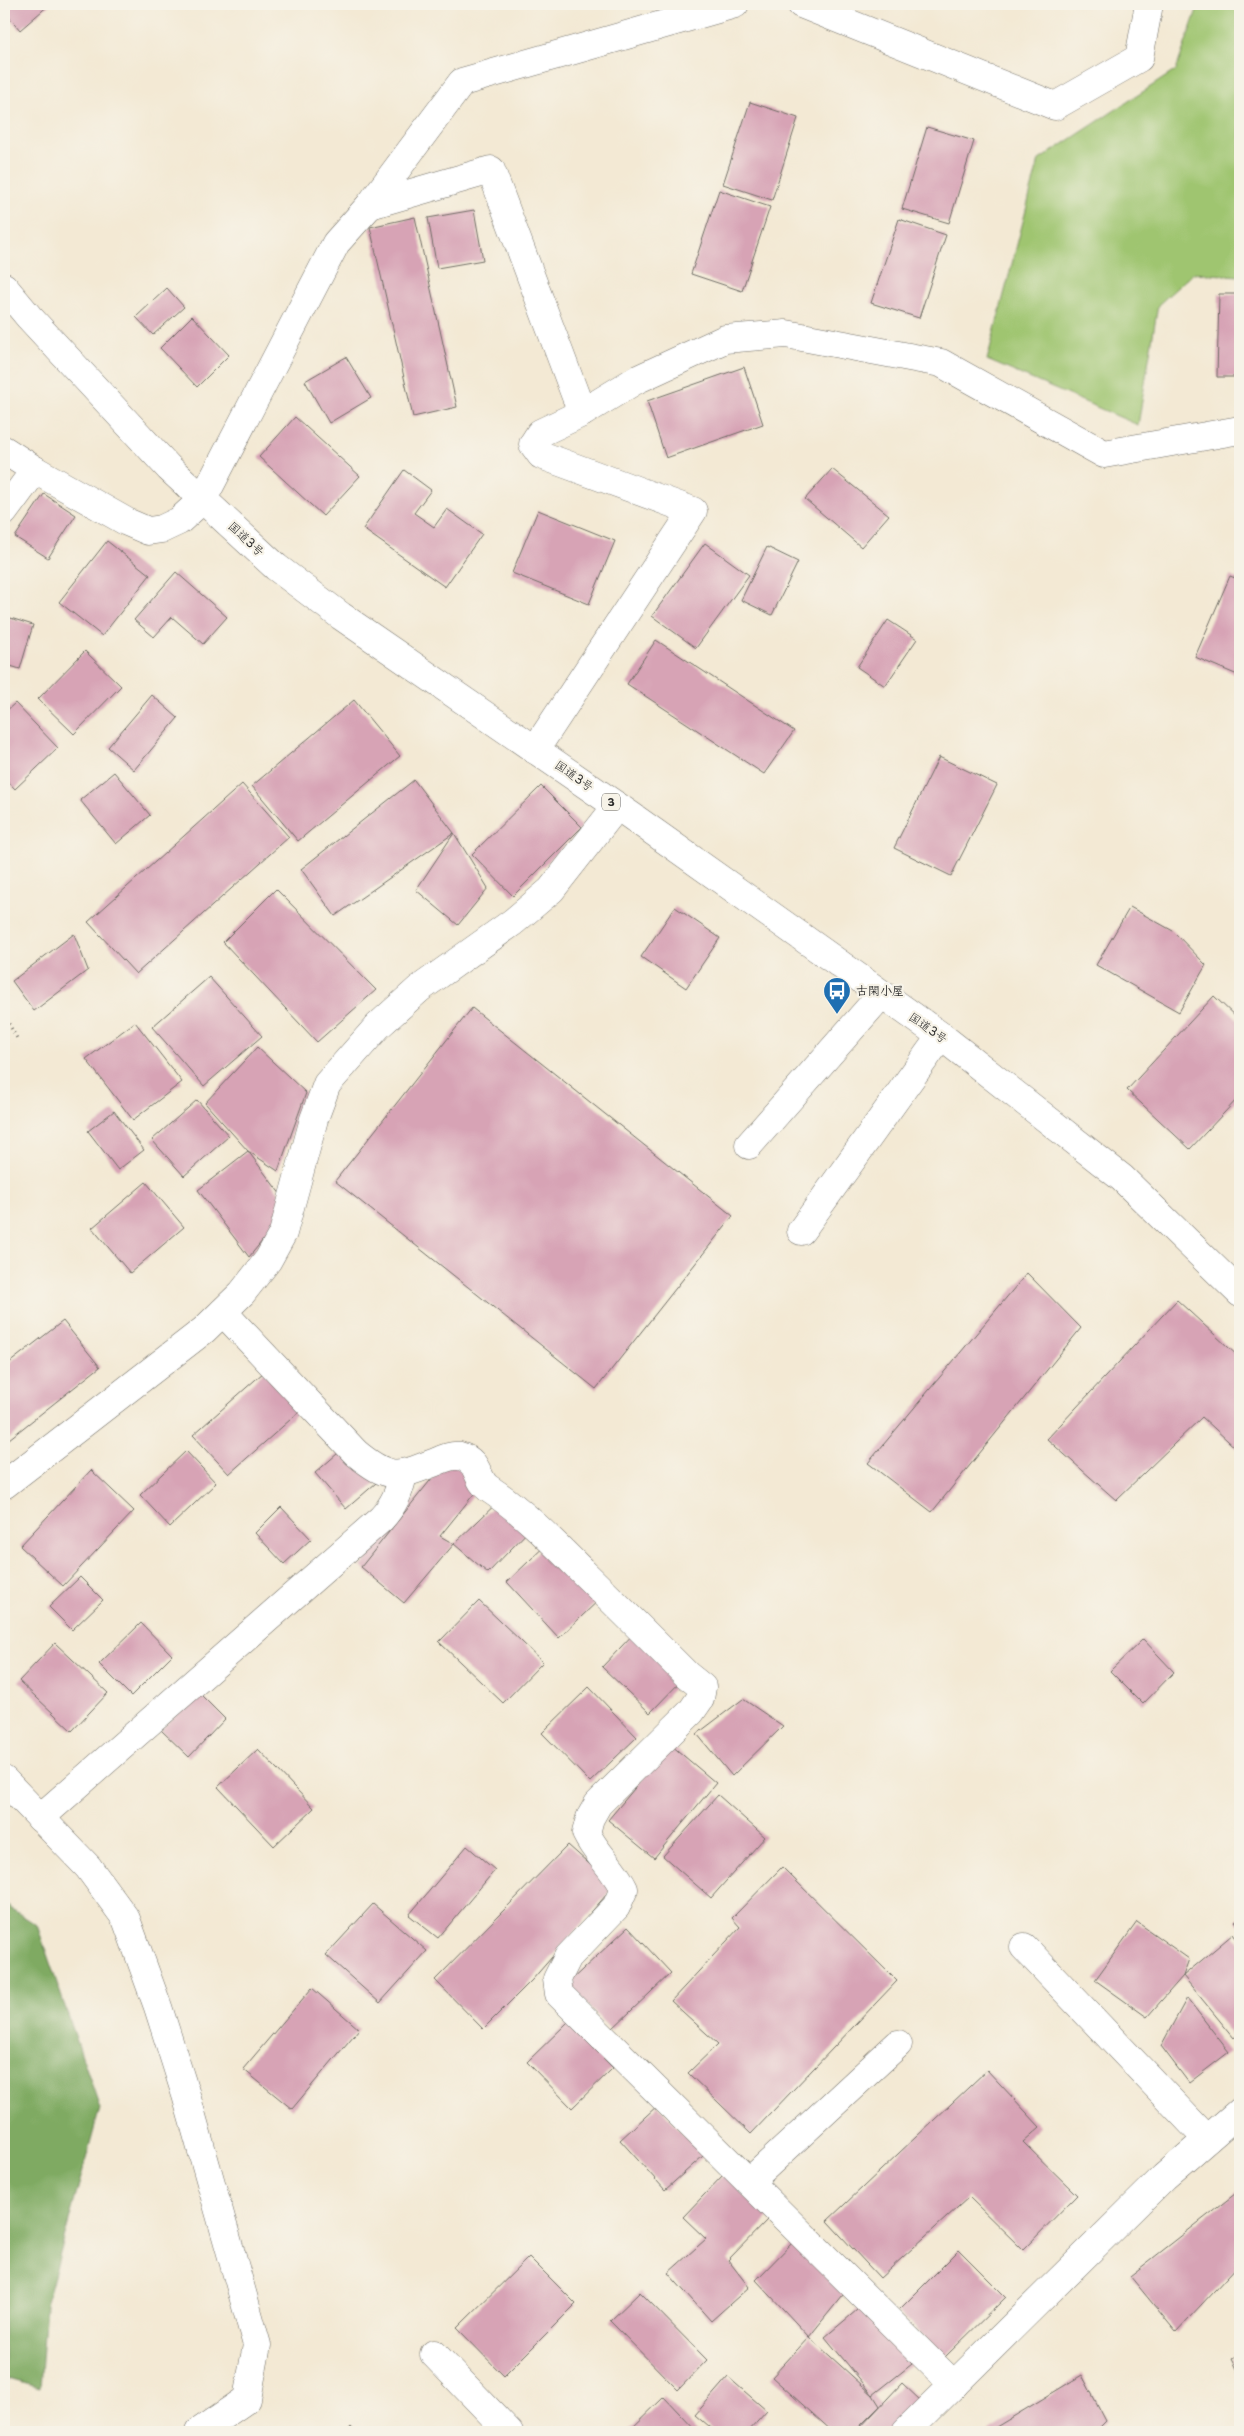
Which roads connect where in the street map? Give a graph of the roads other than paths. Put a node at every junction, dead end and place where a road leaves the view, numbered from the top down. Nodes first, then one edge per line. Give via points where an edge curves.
1 (735, 4) edge
2 (801, 4) edge
3 (1149, 4) edge
4 (370, 205) junction
5 (4, 287) edge
6 (582, 413) junction
7 (1240, 430) edge
8 (4, 450) edge
9 (35, 470) junction
10 (203, 499) junction
11 (4, 512) edge
12 (535, 750) junction
13 (617, 806) junction
14 (881, 995) junction
15 (941, 1036) junction
16 (749, 1145) dead end
17 (801, 1231) dead end
18 (1240, 1293) edge
19 (223, 1312) junction
20 (402, 1474) junction
21 (4, 1485) edge
22 (4, 1780) edge
23 (40, 1818) junction
24 (1024, 1947) dead end
25 (898, 2044) dead end
26 (1240, 2111) edge
27 (1207, 2139) junction
28 (749, 2182) junction
29 (434, 2354) dead end
30 (954, 2385) junction
31 (199, 2432) edge
32 (509, 2432) edge
33 (906, 2432) edge

1 - 4 main road via 462,82
2 - 3 main road via 1055,106 1139,58
4 - 6 main road via 491,170
4 - 10 main road via 336,244
5 - 10 main road, 国道3号 / 3
6 - 7 main road via 636,380 725,339 786,334 941,364 1104,454
6 - 12 main road via 540,433 533,444 541,455 693,510
8 - 9 main road
9 - 10 main road via 126,522 148,531 179,521
9 - 11 main road
10 - 12 main road, 国道3号 / 3 via 276,567 341,616
12 - 13 main road, 国道3号 / 3
13 - 14 main road, 国道3号 / 3
13 - 19 main road via 551,890 513,922 419,989 378,1026 327,1084 282,1232 268,1260
14 - 15 main road, 国道3号 / 3
14 - 16 main road
15 - 17 main road
15 - 18 main road, 国道3号 / 3 via 1122,1178
19 - 20 main road via 356,1453 373,1467 389,1474
19 - 21 main road
20 - 23 main road via 392,1507 381,1519
20 - 28 main road via 460,1456 477,1468 482,1484 551,1540 702,1687 700,1699 691,1712 598,1804 590,1818 586,1833 624,1889 616,1907 568,1957 557,1979 558,1994
22 - 23 main road
23 - 31 main road via 88,1867 126,1919 186,2095 257,2345 247,2399
24 - 27 main road
25 - 28 main road
26 - 27 main road
27 - 30 main road via 1157,2184
28 - 30 main road
29 - 32 main road
30 - 33 main road

